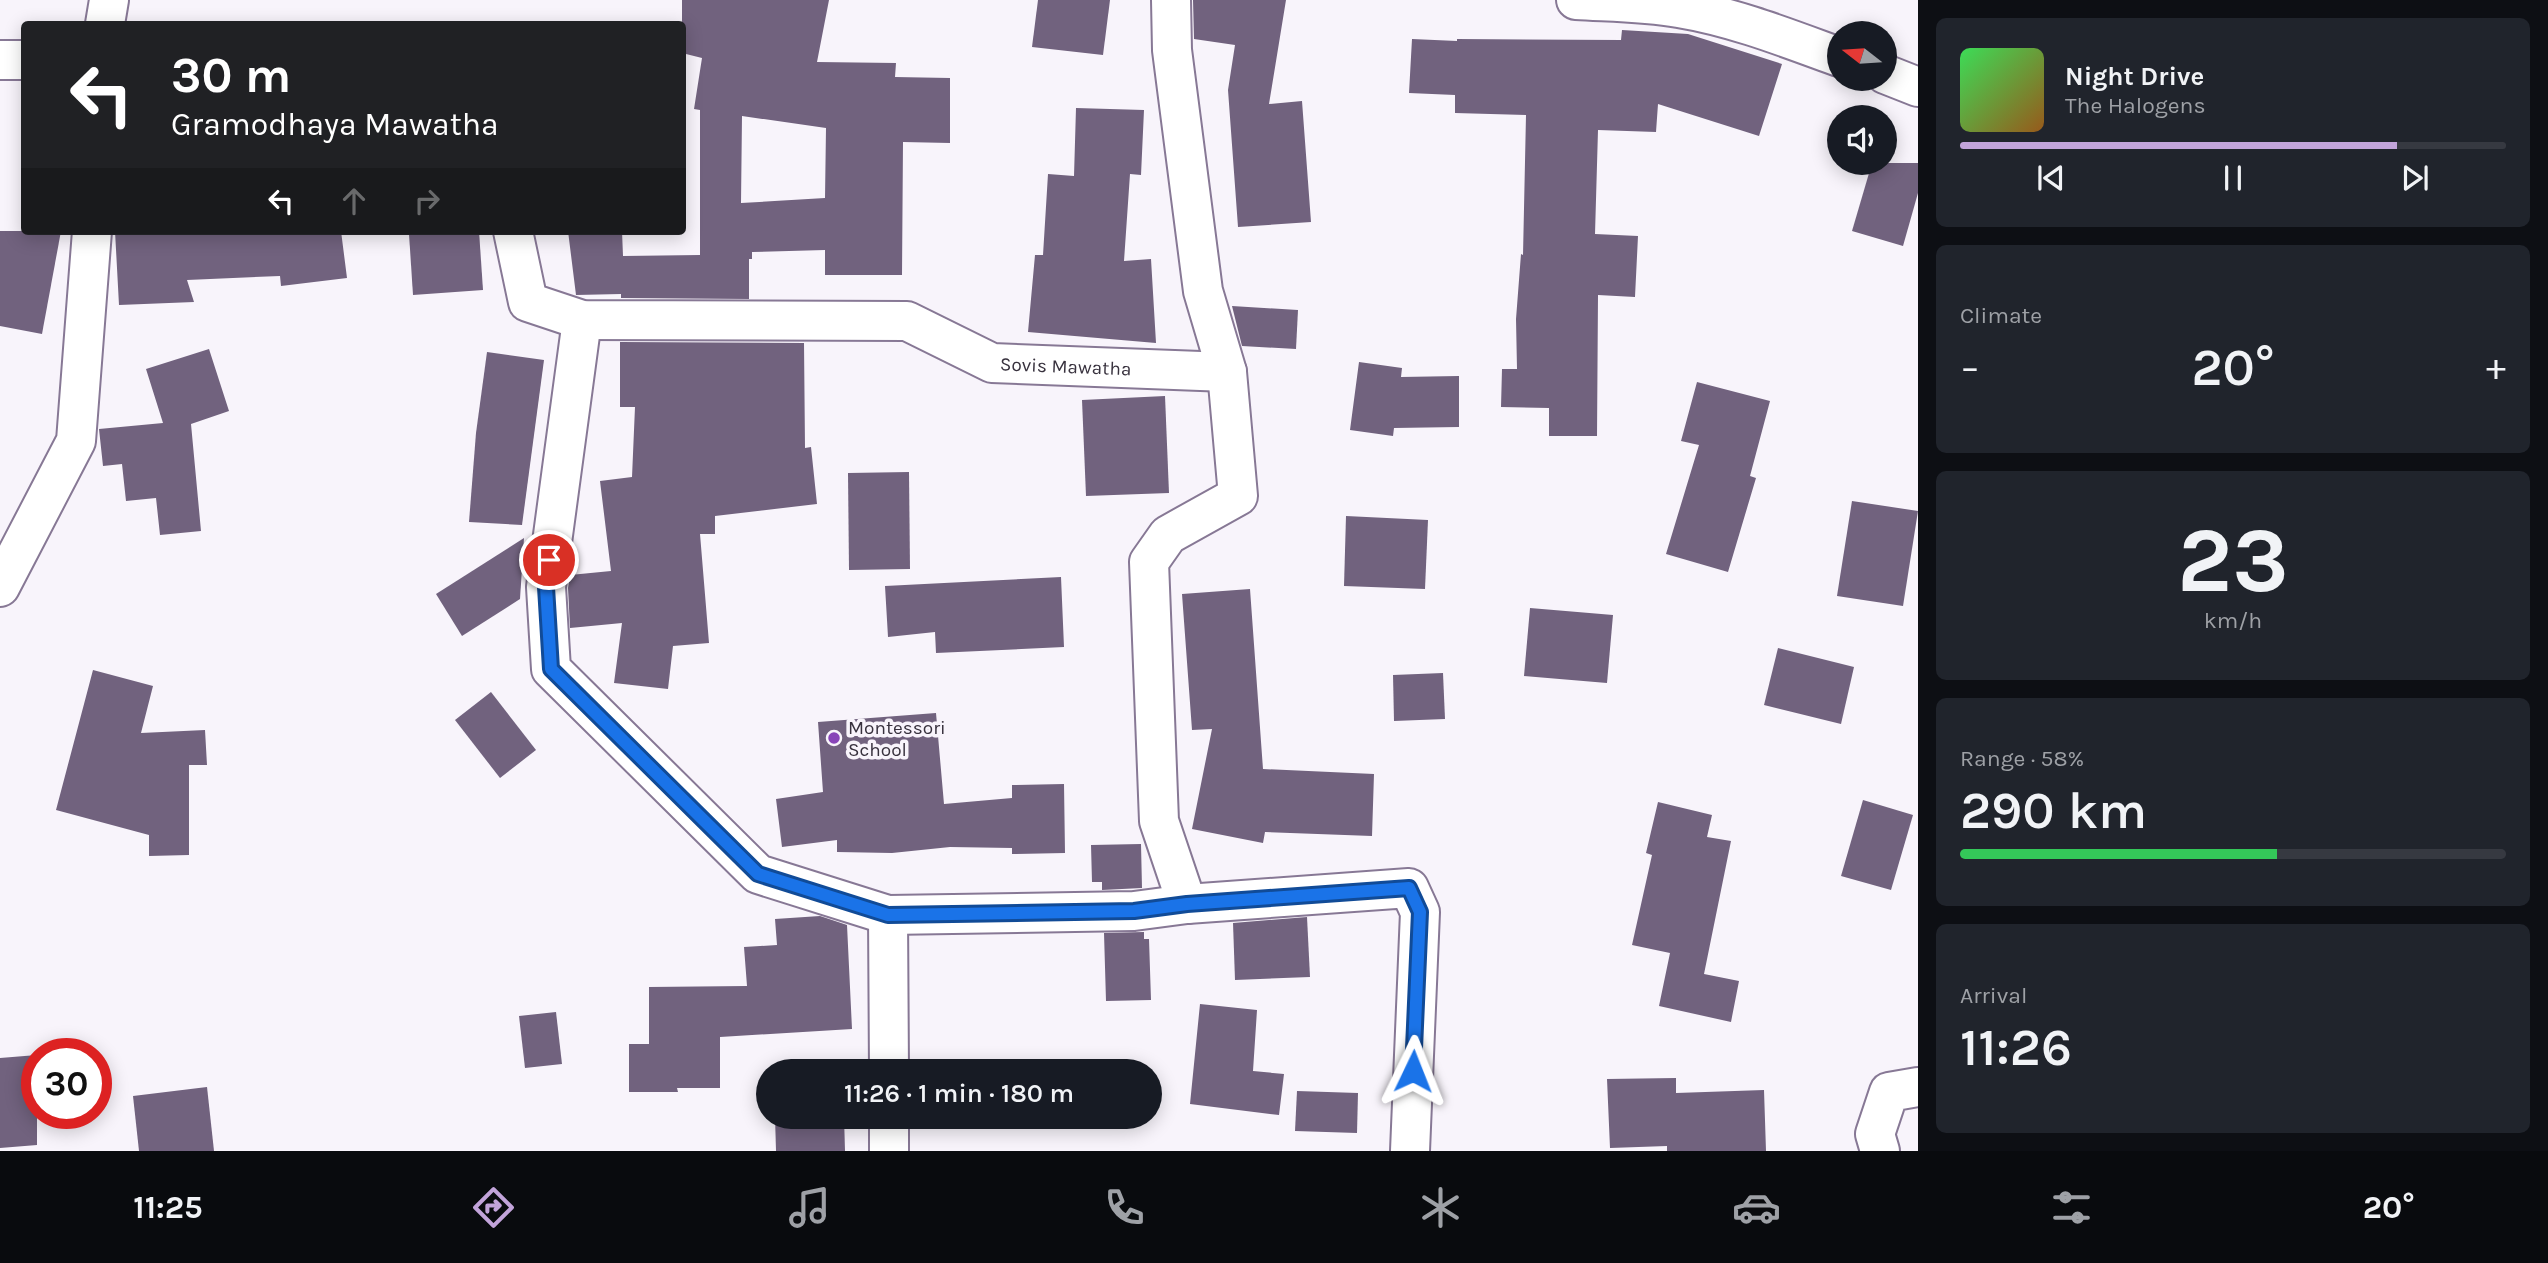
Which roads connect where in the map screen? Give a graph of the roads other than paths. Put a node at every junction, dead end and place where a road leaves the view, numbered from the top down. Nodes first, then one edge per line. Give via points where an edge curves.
1 (109, 0) edge
2 (1171, 0) edge
3 (1576, 0) edge
4 (1629, 2) edge
5 (106, 21) edge
6 (1827, 53) edge
7 (0, 60) edge
8 (21, 60) edge
9 (1897, 79) edge
10 (1918, 87) edge
11 (92, 235) edge
12 (514, 235) edge
13 (582, 320) junction
14 (1227, 372) junction
15 (0, 587) edge
16 (1187, 904) junction
17 (888, 915) junction
18 (888, 1059) edge
19 (1918, 1087) edge
20 (888, 1129) edge
21 (888, 1151) edge
22 (1410, 1151) edge
23 (1880, 1151) edge

1 - 5 street
2 - 14 street via 1172,50 1203,292
3 - 4 street
4 - 6 street via 1709,14
7 - 8 street
9 - 10 street
11 - 15 street via 76,441
12 - 13 street, Sovis Mawatha via 528,302
13 - 14 street, Sovis Mawatha via 907,321 992,363
13 - 17 street via 546,587 551,669 758,874
14 - 16 street via 1238,496 1168,535 1149,562 1159,821
16 - 17 street via 1134,911
16 - 22 street via 1409,888 1420,912
17 - 18 street
19 - 23 street via 1889,1092 1875,1134
20 - 21 street

